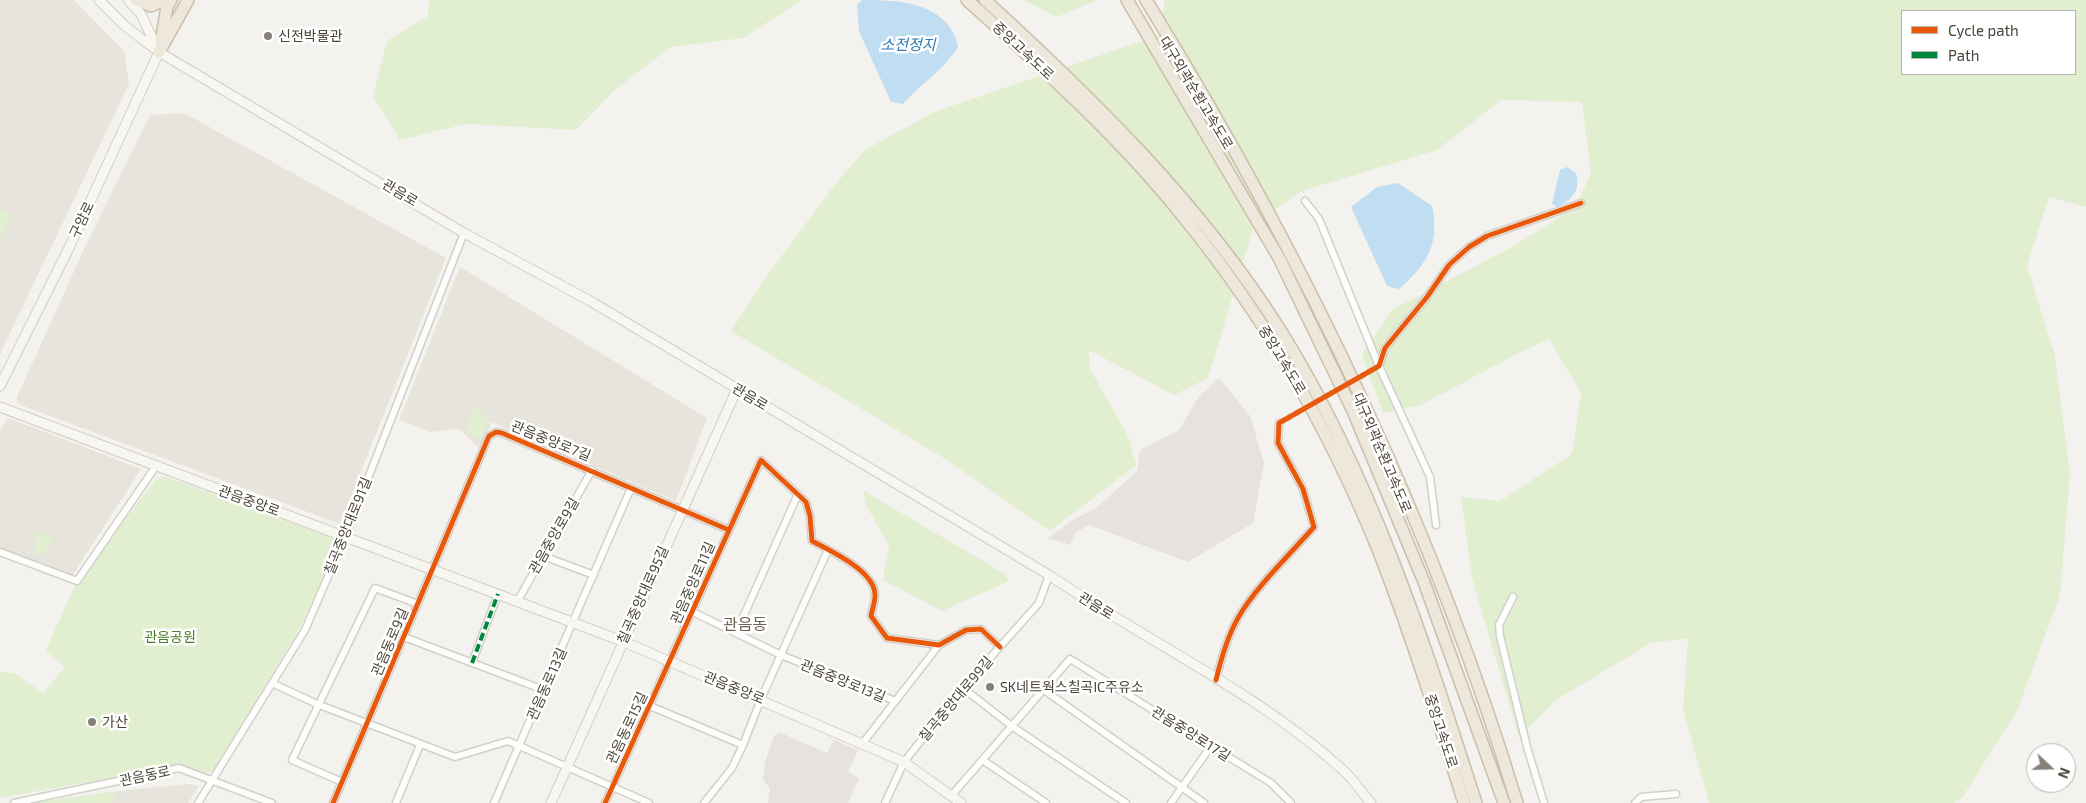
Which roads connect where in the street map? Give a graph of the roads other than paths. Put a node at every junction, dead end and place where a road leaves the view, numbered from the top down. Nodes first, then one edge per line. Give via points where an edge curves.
1 (98, 0) edge
2 (128, 0) edge
3 (136, 0) edge
4 (163, 0) edge
5 (171, 0) edge
6 (188, 0) edge
7 (967, 0) edge
8 (985, 0) edge
9 (1127, 0) edge
10 (1146, 0) edge
11 (159, 52) junction
12 (1306, 200) dead end
13 (1581, 203) dead end
14 (464, 233) junction
15 (1379, 366) junction
16 (0, 386) edge
17 (737, 389) junction
18 (0, 407) edge
19 (1279, 423) dead end
20 (156, 466) junction
21 (592, 470) junction
22 (631, 488) junction
23 (798, 494) junction
24 (682, 510) junction
25 (1436, 525) dead end
26 (729, 530) junction
27 (345, 537) junction
28 (828, 550) junction
29 (0, 552) edge
30 (543, 556) junction
31 (433, 569) junction
32 (594, 574) junction
33 (1049, 575) junction
34 (498, 594) junction
35 (1513, 597) dead end
36 (517, 602) junction
37 (418, 604) junction
38 (693, 612) junction
39 (574, 623) junction
40 (736, 633) junction
41 (404, 637) junction
42 (622, 641) junction
43 (939, 645) junction
44 (1000, 647) junction
45 (781, 655) junction
46 (472, 663) junction
47 (671, 663) junction
48 (1216, 680) junction
49 (274, 684) junction
50 (963, 688) junction
51 (544, 690) junction
52 (1044, 690) junction
53 (761, 699) junction
54 (895, 701) junction
55 (317, 704) junction
56 (650, 706) junction
57 (367, 724) junction
58 (1013, 727) junction
59 (862, 744) junction
60 (420, 745) junction
61 (744, 745) junction
62 (519, 746) junction
63 (1211, 746) junction
64 (984, 761) junction
65 (904, 762) junction
66 (567, 767) junction
67 (213, 780) junction
68 (342, 782) junction
69 (613, 786) junction
70 (1182, 787) junction
71 (1676, 794) dead end
72 (951, 796) junction
73 (14, 803) edge
74 (198, 803) edge
75 (272, 803) edge
76 (333, 803) edge
77 (396, 803) edge
78 (494, 803) edge
79 (551, 803) edge
80 (605, 803) edge
81 (649, 803) edge
82 (704, 803) edge
83 (885, 803) edge
84 (961, 803) edge
85 (1046, 803) edge
86 (1126, 803) edge
87 (1171, 803) edge
88 (1204, 803) edge
89 (1291, 803) edge
90 (1371, 803) edge
91 (1464, 803) edge
92 (1476, 803) edge
93 (1504, 803) edge
94 (1517, 803) edge
95 (1544, 803) edge
96 (1635, 803) edge

1 - 11 main road, 관음로
2 - 11 main road via 142,14
3 - 4 highway via 151,6
5 - 11 highway
6 - 11 highway
7 - 91 highway, 중앙고속도로 via 1124,148 1185,218 1276,347 1317,418 1376,546 1422,670
8 - 92 highway, 중앙고속도로 via 1131,140 1239,271 1281,332 1329,415 1387,541 1433,668
9 - 93 highway, 대구외곽순환고속도로 via 1279,258 1353,411 1427,590
10 - 94 highway, 대구외곽순환고속도로 via 1229,137 1286,244 1398,478 1466,652
11 - 14 main road, 관음로
11 - 16 main road, 구암로 via 68,250
12 - 15 street via 1322,227
13 - 15 street via 1488,236 1469,247 1449,264 1385,348
14 - 17 main road, 관음로 via 592,302
14 - 27 street, 칠곡중앙대로91길
15 - 25 street via 1430,477
17 - 24 main road, 칠곡중앙대로95길
17 - 33 main road, 관음로
18 - 20 main road, 관음중앙로
19 - 48 street via 1278,444 1303,489 1314,527 1238,617 1223,652
20 - 27 main road, 관음중앙로
20 - 29 street via 78,581
21 - 22 street, 관음중앙로7길
21 - 30 street, 관음중앙로9길
21 - 31 street, 관음중앙로7길 via 502,433 489,436
22 - 24 street, 관음중앙로7길
22 - 32 street
23 - 26 street, 관음중앙로11길 via 761,460
23 - 28 street, 관음중앙로11길 via 806,502 812,541
23 - 40 street
24 - 26 street, 관음중앙로7길
24 - 42 main road, 칠곡중앙대로95길
26 - 38 street, 관음중앙로11길
27 - 31 main road, 관음중앙로
27 - 49 street, 칠곡중앙대로91길 via 306,630
28 - 43 street, 관음중앙로11길 via 862,571 876,596 871,616 887,638
28 - 45 street
30 - 32 street
30 - 36 street, 관음중앙로9길
31 - 34 main road, 관음중앙로
31 - 37 street, 관음동로9길
32 - 39 street, 관음동로13길
33 - 44 street, 칠곡중앙대로99길 via 1039,603
33 - 48 main road, 관음로
34 - 36 main road, 관음중앙로
34 - 46 street
35 - 95 street via 1499,625 1500,636
36 - 39 main road, 관음중앙로
37 - 41 street, 관음동로9길
37 - 55 street, 관음동로9길 via 375,588
38 - 40 street, 관음중앙로11길
38 - 47 street, 관음중앙로11길
39 - 42 main road, 관음중앙로
39 - 51 street, 관음동로13길
40 - 45 street, 관음중앙로11길
41 - 46 street, 관음동로9길
41 - 57 street, 관음동로9길
42 - 47 main road, 관음중앙로
42 - 66 main road, 칠곡중앙대로95길
43 - 44 street via 966,630 981,629
43 - 54 street, 관음중앙로13길
44 - 50 street, 칠곡중앙대로99길
45 - 53 street
45 - 54 street, 관음중앙로13길
46 - 51 street, 관음동로9길
47 - 53 main road, 관음중앙로
47 - 56 street, 관음동로15길
48 - 90 main road, 관음로 via 1305,739 1345,772
49 - 55 street
49 - 67 street, 칠곡중앙대로91길
50 - 58 street
50 - 65 street, 칠곡중앙대로99길
51 - 62 street, 관음동로13길
52 - 58 street, 관음중앙로17길
52 - 63 street, 관음중앙로17길 via 1070,659
52 - 70 street
53 - 59 main road, 관음중앙로
53 - 61 street
54 - 59 street
55 - 57 street
55 - 68 street, 관음동로9길 via 292,760
56 - 61 street, 관음동로15길
56 - 69 street, 관음동로15길
57 - 60 street
57 - 68 street, 관음동로9길
58 - 64 street, 관음중앙로17길
58 - 86 street
59 - 65 main road, 관음중앙로
60 - 62 street via 455,757 508,741
60 - 77 street
61 - 82 street via 732,768
62 - 66 street
62 - 78 street, 관음동로13길
63 - 70 street
63 - 89 street, 관음중앙로17길 via 1271,783
64 - 72 street, 관음중앙로17길
64 - 85 street
65 - 72 main road, 관음중앙로
65 - 83 street, 칠곡중앙대로99길
66 - 69 street
66 - 79 main road, 칠곡중앙대로95길
67 - 73 street, 관음동로 via 179,768
67 - 74 street, 칠곡중앙대로91길
67 - 75 street, 관음동로
68 - 76 street, 관음동로9길
69 - 80 street, 관음동로15길
69 - 81 street
70 - 87 street
70 - 88 street
71 - 96 street via 1641,797
72 - 84 main road, 관음중앙로

